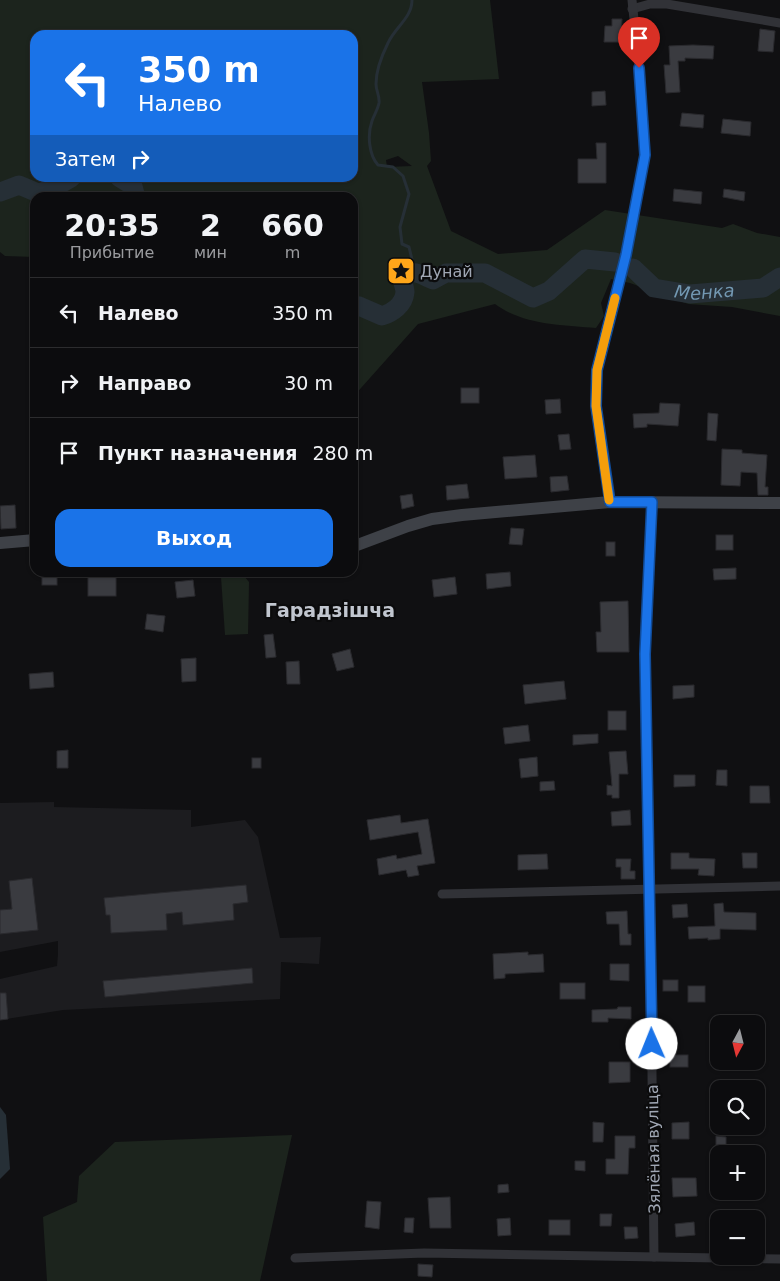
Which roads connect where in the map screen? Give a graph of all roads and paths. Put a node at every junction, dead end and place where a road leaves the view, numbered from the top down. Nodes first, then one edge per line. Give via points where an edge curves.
1 (632, 5) edge
2 (780, 23) edge
3 (610, 502) junction
4 (652, 502) junction
5 (780, 503) edge
6 (30, 540) edge
7 (0, 543) edge
8 (358, 545) edge
9 (780, 886) edge
10 (650, 888) junction
11 (442, 894) dead end
12 (654, 1257) junction
13 (295, 1258) dead end
14 (780, 1259) edge

1 - 2 street via 667,4
1 - 3 street via 642,87 645,155 626,255 597,370 596,406
3 - 4 street
3 - 8 street via 432,519
4 - 5 street
4 - 10 street, Зялёная вуліца via 645,654
6 - 7 street
9 - 10 street
10 - 11 street
10 - 12 street, Зялёная вуліца
12 - 13 street via 424,1253
12 - 14 street

